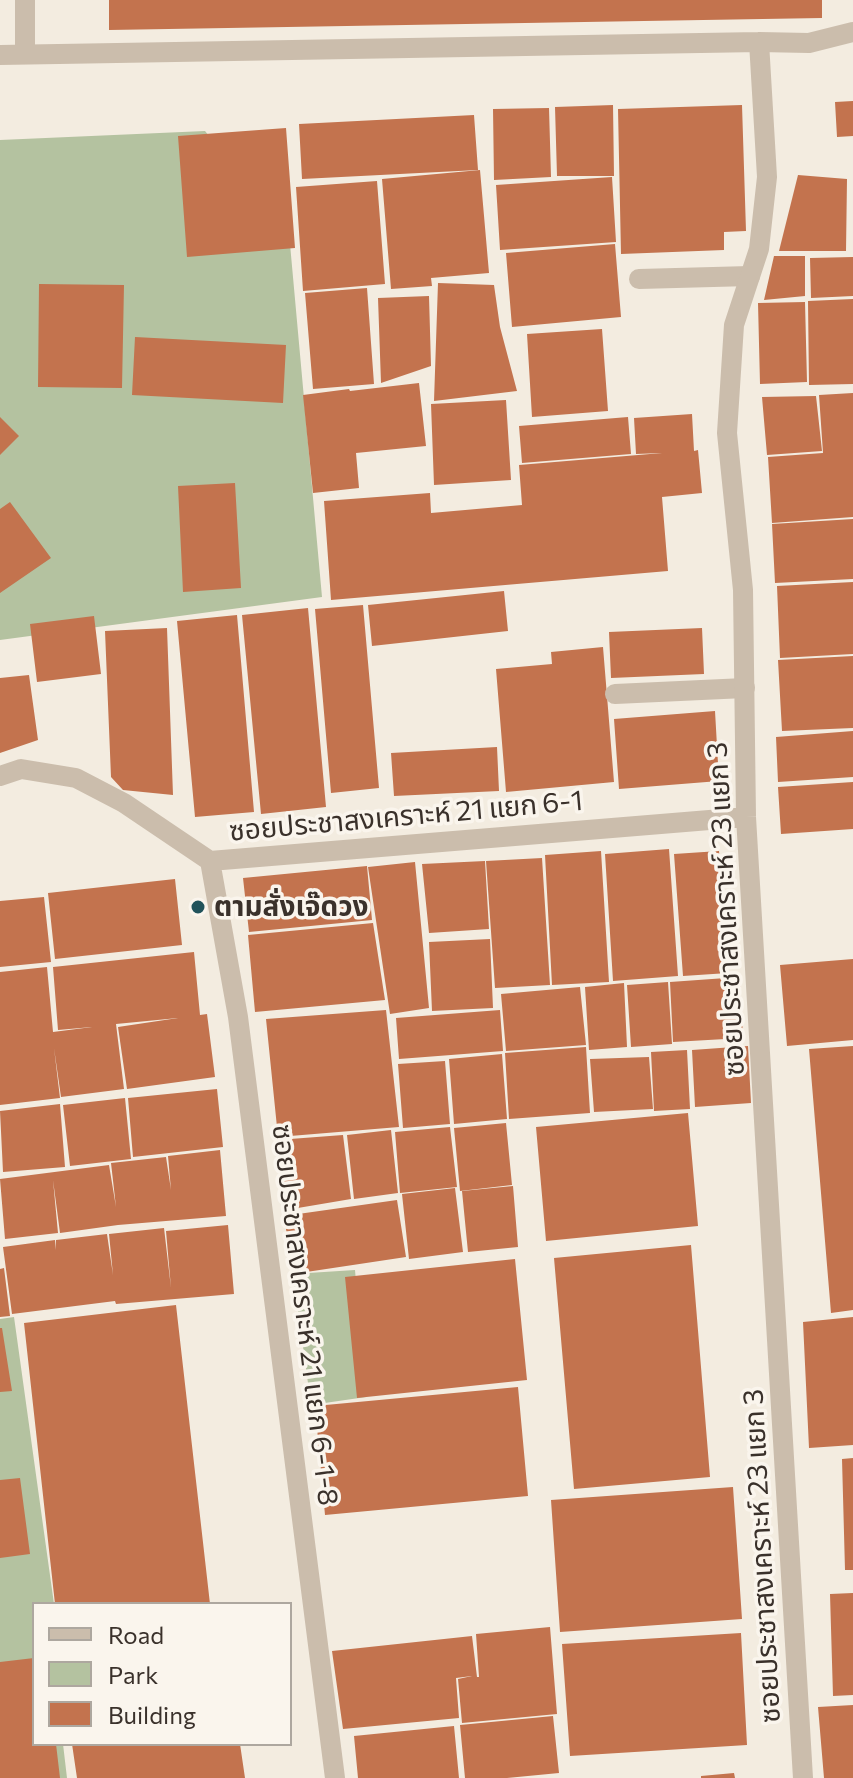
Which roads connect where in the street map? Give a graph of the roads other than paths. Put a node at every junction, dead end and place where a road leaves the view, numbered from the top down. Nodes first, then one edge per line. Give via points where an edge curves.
1 (25, 0) edge
2 (853, 32) edge
3 (759, 42) junction
4 (25, 54) junction
5 (0, 55) edge
6 (750, 276) junction
7 (639, 279) dead end
8 (745, 688) junction
9 (615, 694) dead end
10 (0, 776) edge
11 (746, 817) junction
12 (210, 861) junction
13 (335, 1778) edge
14 (803, 1778) edge

1 - 4 street
2 - 3 street via 809,43
3 - 4 street
3 - 6 street, ซอยประชาสงเคราะห์ 23 แยก 3 via 767,177 759,249
4 - 5 street
6 - 7 street
6 - 8 street, ซอยประชาสงเคราะห์ 23 แยก 3 via 734,325 727,433 743,590
8 - 9 street
8 - 11 street, ซอยประชาสงเคราะห์ 23 แยก 3
10 - 12 street, ซอยประชาสงเคราะห์ 21 แยก 6-1 via 21,769 76,778 124,803
11 - 12 street, ซอยประชาสงเคราะห์ 21 แยก 6-1
11 - 14 street, ซอยประชาสงเคราะห์ 23 แยก 3
12 - 13 street, ซอยประชาสงเคราะห์ 21 แยก 6-1-8 via 238,1017

